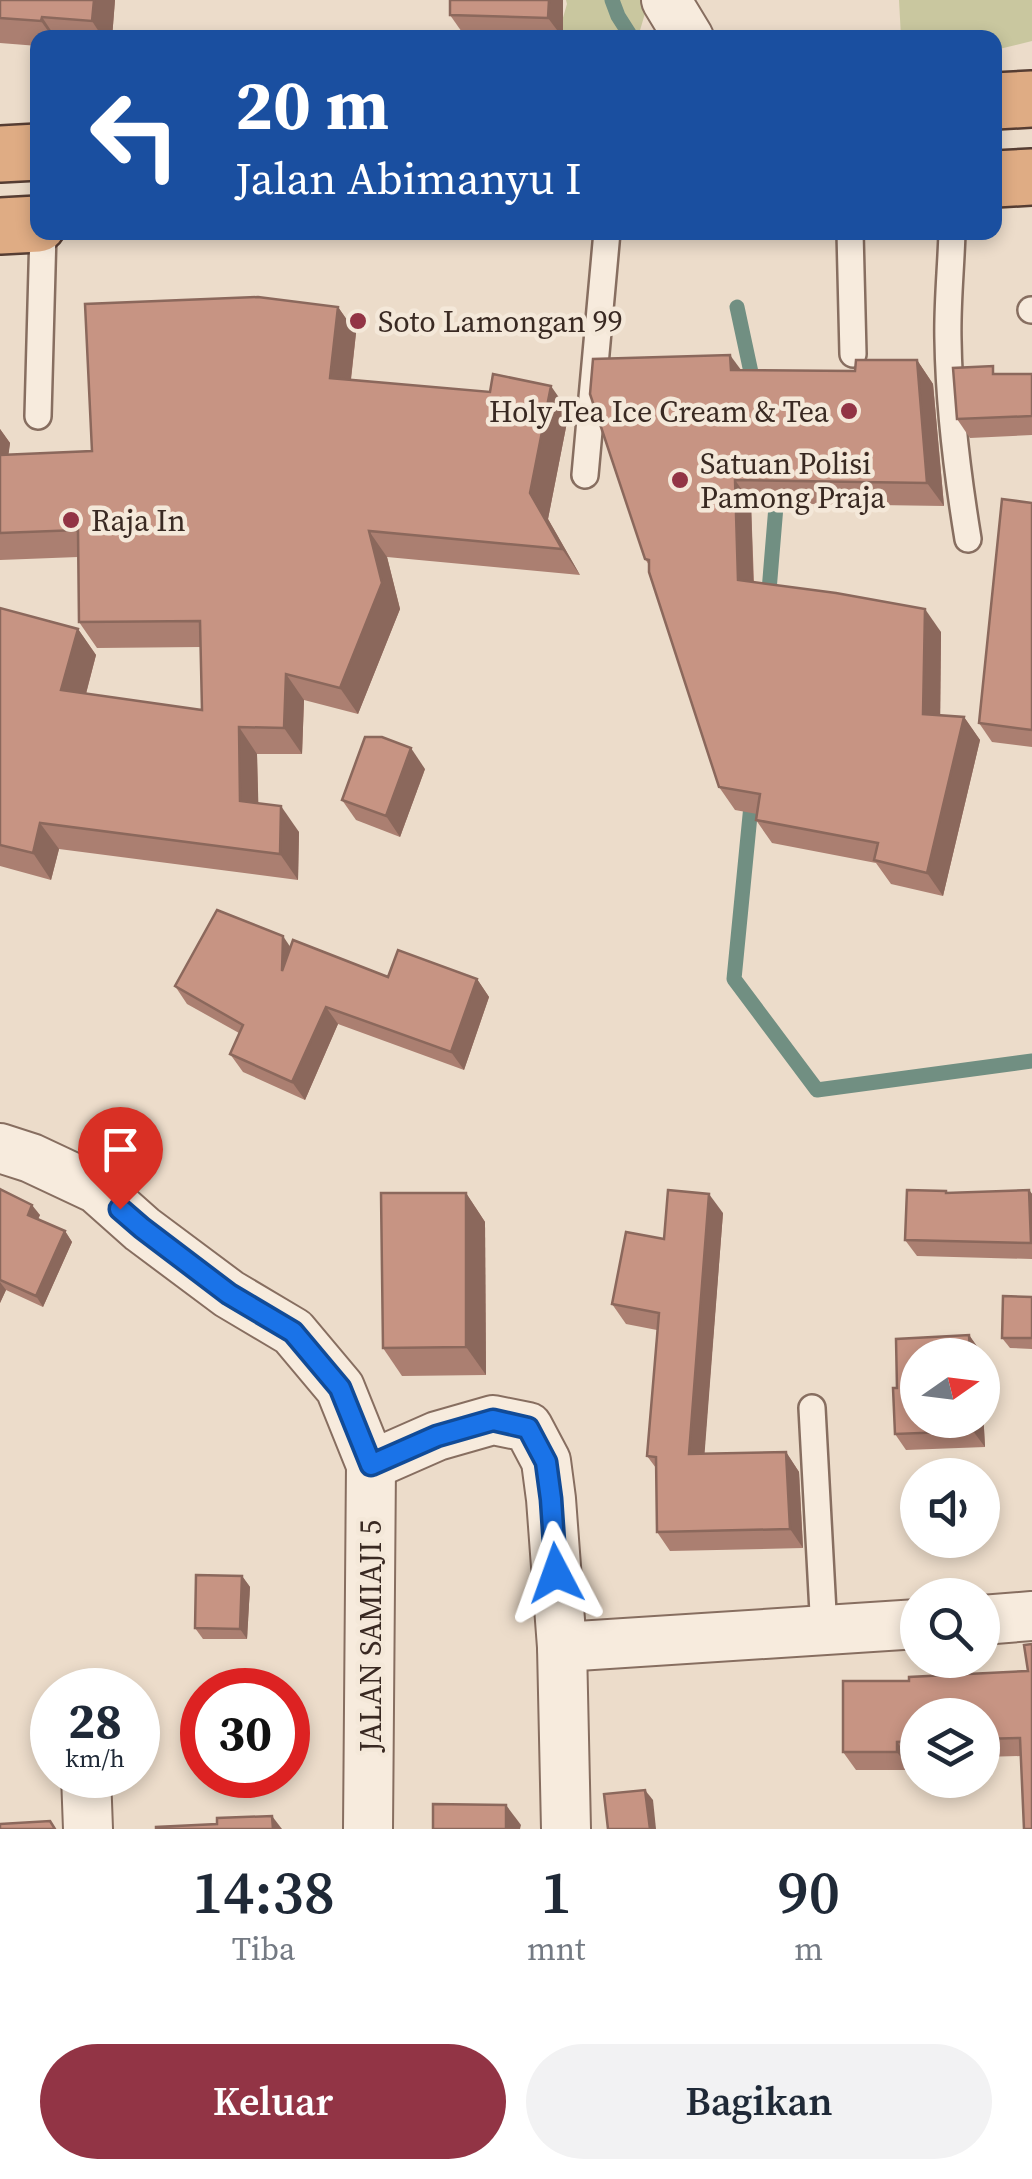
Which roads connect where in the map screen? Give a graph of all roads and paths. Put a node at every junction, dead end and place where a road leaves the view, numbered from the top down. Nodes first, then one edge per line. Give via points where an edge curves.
1 (666, 0) edge
2 (684, 30) edge
3 (1032, 99) edge
4 (1002, 101) edge
5 (30, 152) edge
6 (0, 154) edge
7 (1032, 177) edge
8 (1002, 179) edge
9 (30, 224) edge
10 (0, 226) edge
11 (43, 240) edge
12 (606, 240) edge
13 (850, 240) edge
14 (952, 240) edge
15 (854, 354) dead end
16 (38, 416) dead end
17 (585, 474) dead end
18 (968, 539) dead end
19 (0, 1148) edge
20 (812, 1408) dead end
21 (371, 1465) junction
22 (1032, 1616) edge
23 (1000, 1619) edge
24 (900, 1625) edge
25 (824, 1631) junction
26 (562, 1647) junction
27 (87, 1798) edge
28 (88, 1829) edge
29 (368, 1829) edge
30 (566, 1829) edge

1 - 2 street
3 - 4 highway
5 - 6 highway
7 - 8 highway
9 - 10 highway
11 - 16 lane
12 - 17 lane
13 - 15 lane
14 - 18 lane via 949,368
19 - 21 street, JALAN SAMIAJI 5 via 98,1189 214,1283 293,1332 340,1388
20 - 25 lane
21 - 26 street via 493,1420 528,1428 546,1462
21 - 29 street, JALAN SAMIAJI 5
22 - 23 street
24 - 25 street
25 - 26 street
26 - 30 street
27 - 28 street

